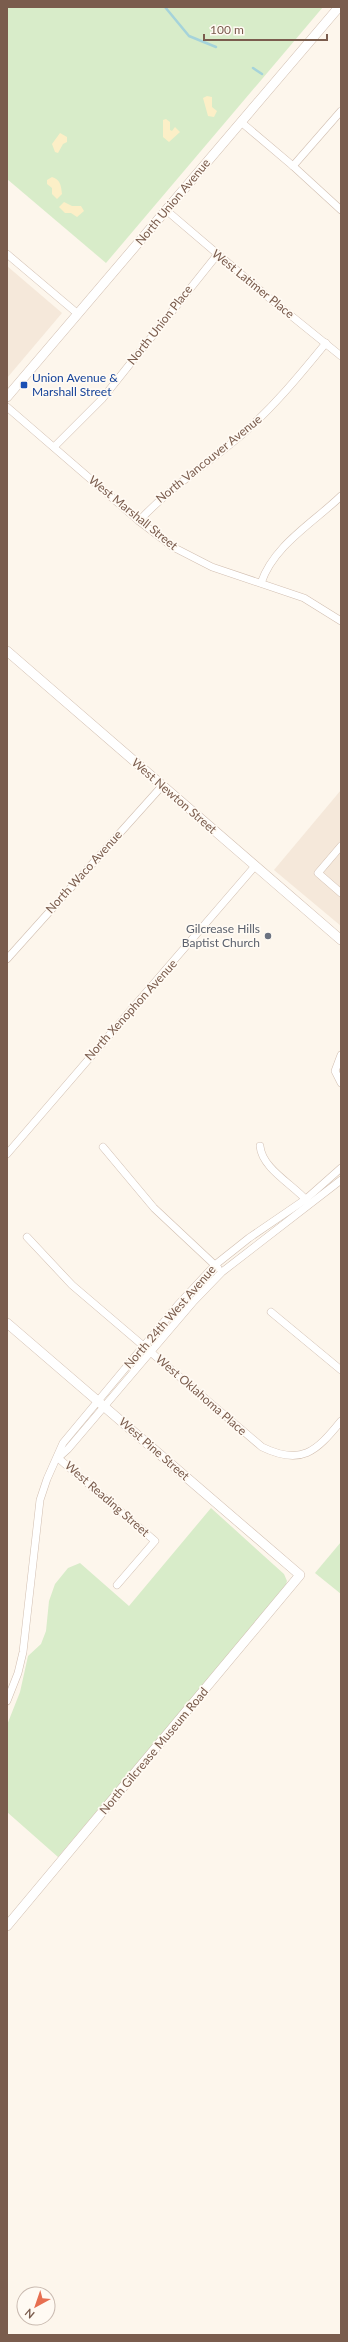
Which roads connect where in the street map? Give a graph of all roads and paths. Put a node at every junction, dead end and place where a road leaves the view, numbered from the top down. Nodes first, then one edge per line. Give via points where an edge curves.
1 (339, 7) edge
2 (341, 111) edge
3 (241, 122) junction
4 (293, 166) junction
5 (166, 210) junction
6 (341, 210) edge
7 (7, 254) edge
8 (217, 255) junction
9 (78, 314) junction
10 (326, 343) junction
11 (341, 356) edge
12 (7, 397) edge
13 (7, 407) edge
14 (54, 447) junction
15 (341, 496) edge
16 (139, 521) junction
17 (261, 583) junction
18 (341, 621) edge
19 (7, 651) edge
20 (162, 786) junction
21 (341, 846) edge
22 (255, 866) junction
23 (341, 893) edge
24 (341, 940) edge
25 (7, 959) edge
26 (341, 1055) edge
27 (341, 1083) edge
28 (103, 1146) dead end
29 (260, 1146) dead end
30 (7, 1154) edge
31 (341, 1168) edge
32 (341, 1180) edge
33 (306, 1199) junction
34 (311, 1205) junction
35 (27, 1237) dead end
36 (215, 1265) junction
37 (222, 1272) junction
38 (271, 1312) dead end
39 (7, 1323) edge
40 (143, 1346) junction
41 (151, 1352) junction
42 (341, 1370) edge
43 (97, 1401) junction
44 (105, 1407) junction
45 (341, 1421) edge
46 (58, 1458) junction
47 (300, 1575) joint
48 (117, 1585) dead end
49 (7, 1701) edge
50 (7, 1926) edge

1 - 3 street, North Union Avenue
2 - 4 street
3 - 4 street
3 - 5 street, North Union Avenue
4 - 6 street
5 - 8 street, West Latimer Place
5 - 9 street, North Union Avenue
7 - 9 street
8 - 10 street, West Latimer Place
8 - 14 street, North Union Place via 102,399
9 - 12 street, North Union Avenue
10 - 11 street, West Latimer Place
10 - 16 street, North Vancouver Avenue via 257,422 164,495
13 - 14 street, West Marshall Street
14 - 16 street, West Marshall Street
15 - 17 street via 280,550 267,567
16 - 17 street, West Marshall Street via 173,547 202,563
17 - 18 street, West Marshall Street via 315,603
19 - 20 street, West Newton Street
20 - 22 street, West Newton Street
20 - 25 street, North Waco Avenue
21 - 23 street via 318,873
22 - 24 street, West Newton Street
22 - 30 street, North Xenophon Avenue
26 - 27 street via 336,1071
28 - 36 street via 154,1208
29 - 33 street via 260,1152 267,1163
31 - 33 street, North 24th West Avenue
32 - 34 street, North 24th West Avenue
33 - 34 street
33 - 36 street, North 24th West Avenue
34 - 37 street, North 24th West Avenue
35 - 40 street, West Oklahoma Place via 57,1271
36 - 37 street
36 - 40 street, North 24th West Avenue
37 - 41 street, North 24th West Avenue
38 - 42 street
39 - 43 street, West Pine Street
40 - 41 street, West Oklahoma Place
40 - 43 street, North 24th West Avenue
41 - 44 street, North 24th West Avenue
41 - 45 street, West Oklahoma Place via 262,1448 276,1454 295,1457 320,1446
43 - 44 street, West Pine Street
43 - 46 street, North 24th West Avenue via 63,1443
44 - 46 street, North 24th West Avenue
44 - 47 street, West Pine Street
46 - 48 street, West Reading Street via 155,1541
46 - 49 street, North 24th West Avenue via 47,1478 40,1500 23,1652
47 - 50 street, North Gilcrease Museum Road

